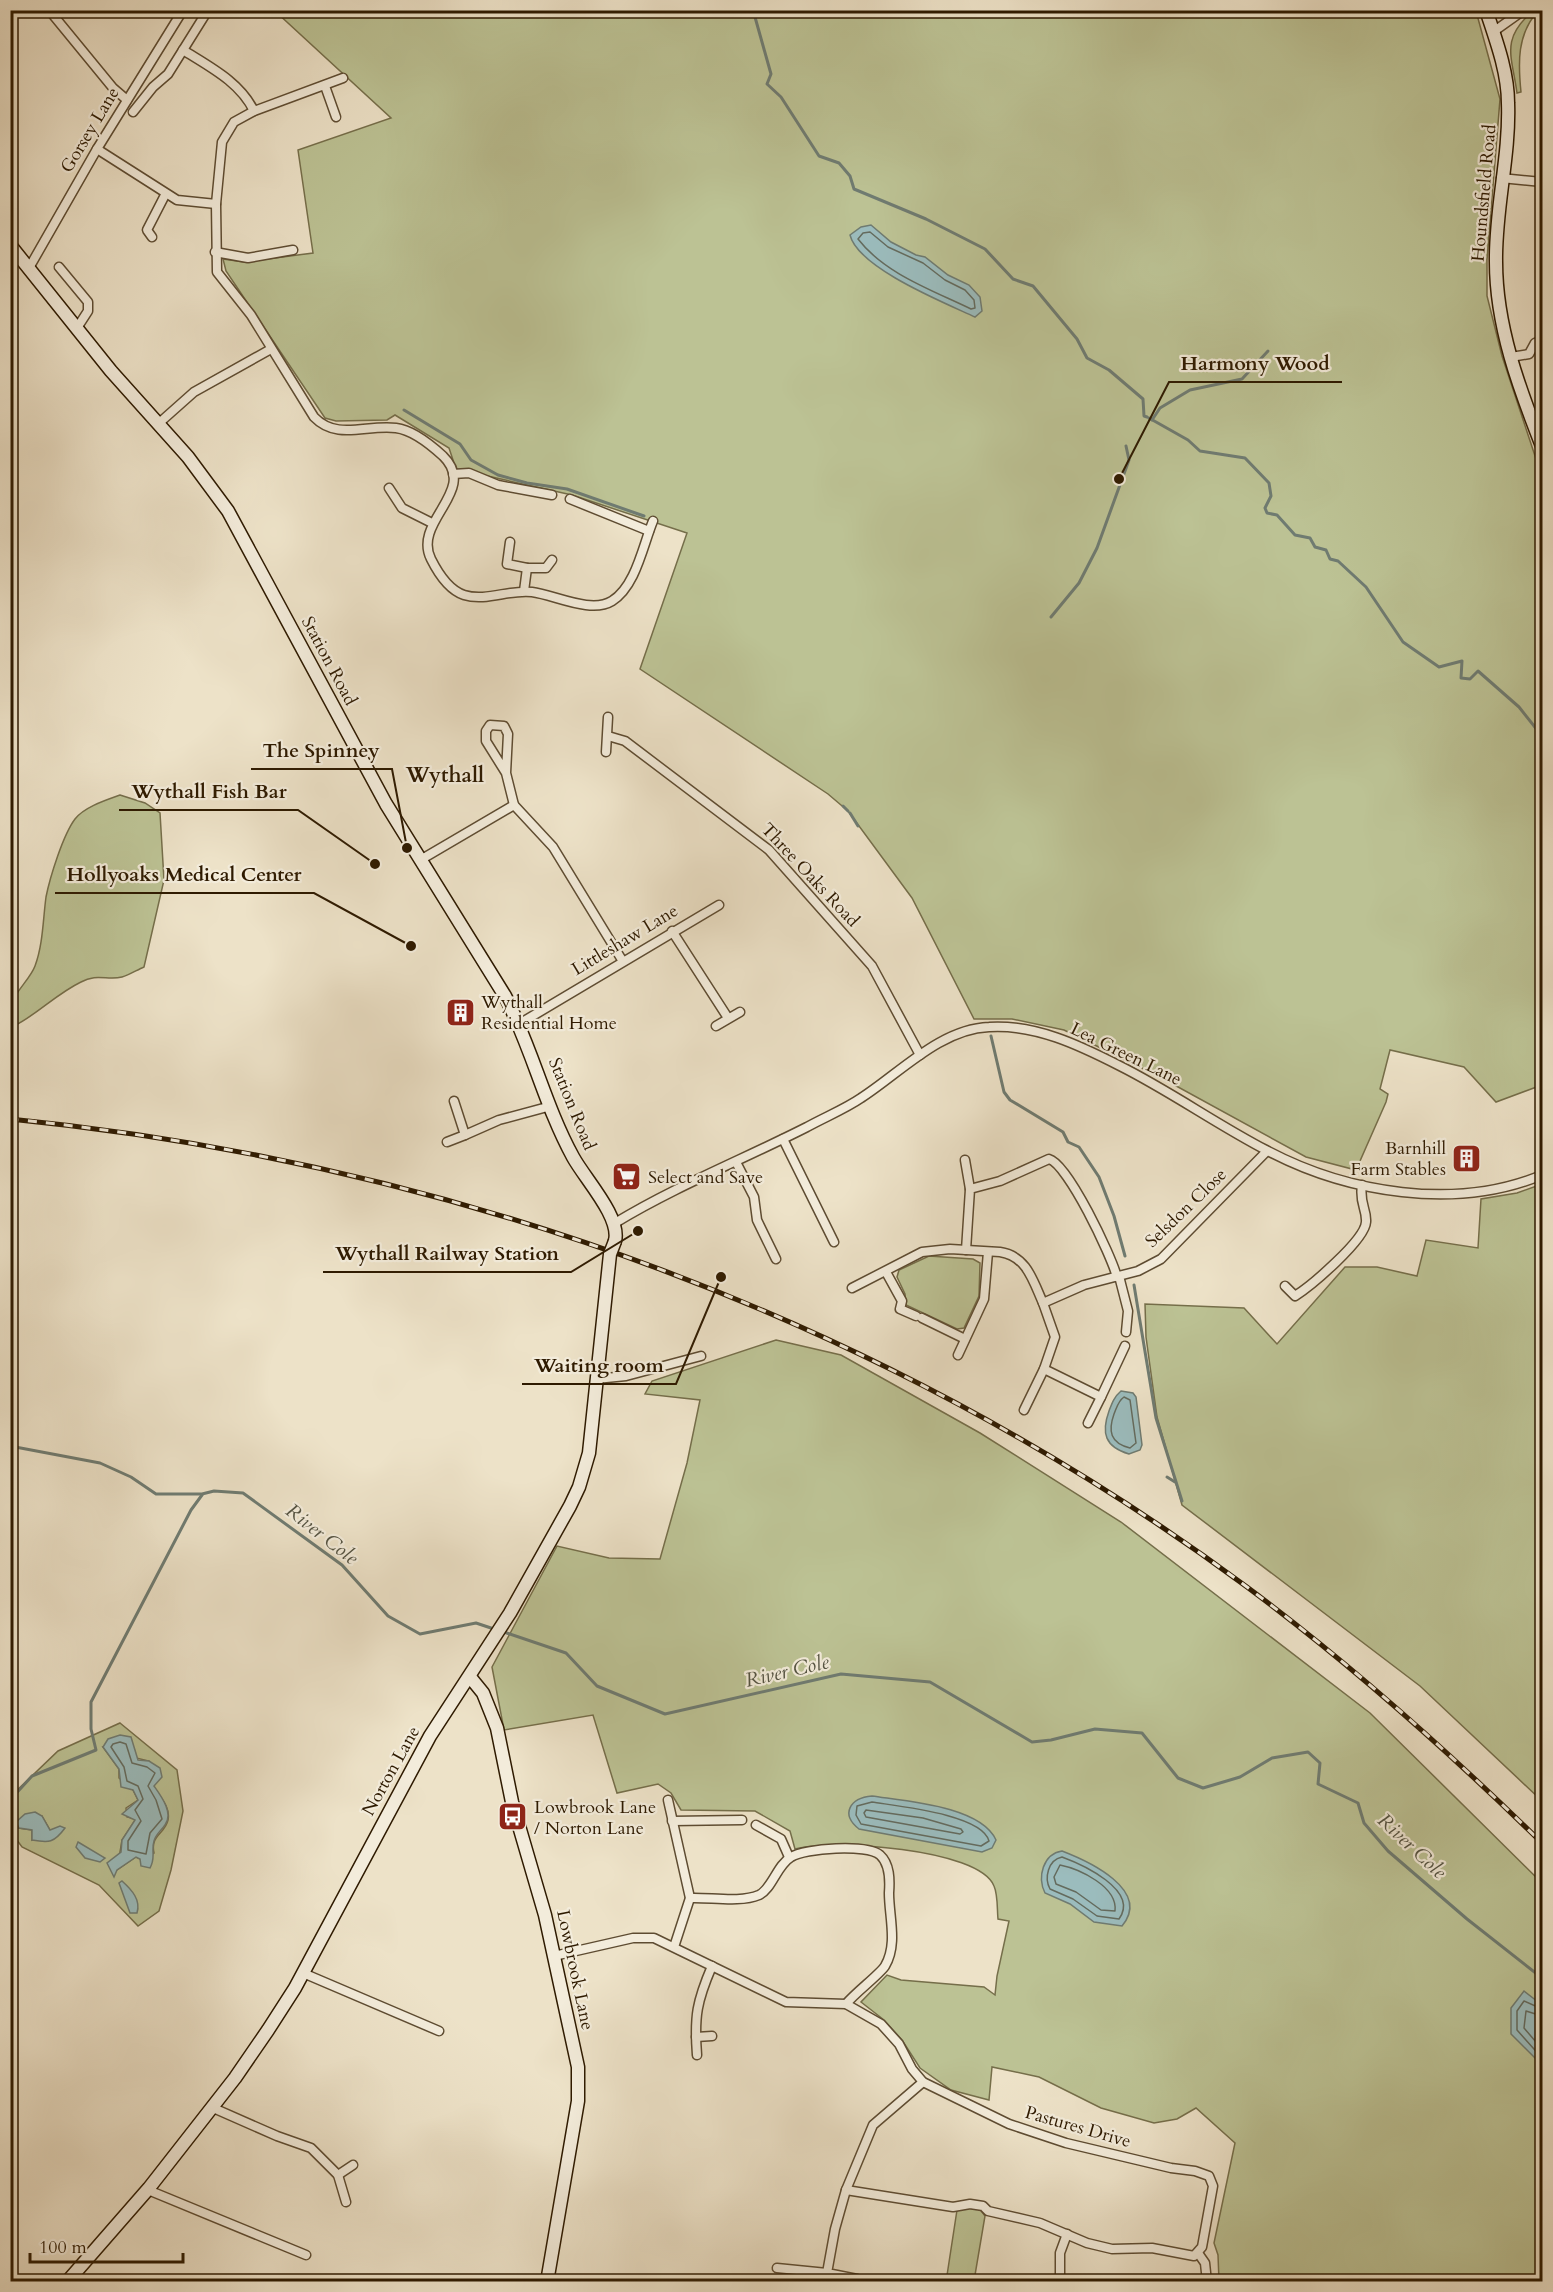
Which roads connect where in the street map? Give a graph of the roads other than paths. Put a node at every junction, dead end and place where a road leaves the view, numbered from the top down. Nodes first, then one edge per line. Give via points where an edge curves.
1 (49, 10) edge
2 (183, 10) edge
3 (208, 10) edge
4 (1486, 10) edge
5 (1524, 10) edge
6 (1493, 32) junction
7 (183, 50) junction
8 (343, 78) dead end
9 (326, 86) junction
10 (127, 100) junction
11 (254, 111) junction
12 (133, 112) dead end
13 (336, 117) dead end
14 (97, 149) junction
15 (1501, 178) junction
16 (1542, 182) edge
17 (165, 195) junction
18 (216, 204) junction
19 (152, 237) dead end
20 (10, 245) edge
21 (293, 250) dead end
22 (215, 252) junction
23 (59, 267) dead end
24 (29, 268) junction
25 (77, 328) junction
26 (1542, 340) edge
27 (271, 349) junction
28 (1512, 357) junction
29 (158, 424) junction
30 (1542, 446) edge
31 (453, 474) junction
32 (389, 488) dead end
33 (552, 495) dead end
34 (570, 499) dead end
35 (653, 521) dead end
36 (432, 523) junction
37 (649, 531) junction
38 (510, 542) dead end
39 (552, 560) dead end
40 (527, 568) junction
41 (524, 591) junction
42 (608, 717) dead end
43 (608, 736) junction
44 (606, 752) dead end
45 (506, 773) junction
46 (514, 805) junction
47 (422, 860) junction
48 (719, 904) dead end
49 (672, 931) junction
50 (622, 960) junction
51 (740, 1012) dead end
52 (728, 1018) junction
53 (519, 1024) junction
54 (716, 1026) dead end
55 (920, 1055) junction
56 (454, 1101) dead end
57 (551, 1106) junction
58 (465, 1135) junction
59 (783, 1139) junction
60 (447, 1142) dead end
61 (1267, 1151) junction
62 (965, 1160) dead end
63 (736, 1162) junction
64 (1542, 1175) edge
65 (1362, 1185) junction
66 (970, 1189) junction
67 (615, 1223) junction
68 (834, 1242) dead end
69 (966, 1250) junction
70 (988, 1252) junction
71 (776, 1259) dead end
72 (886, 1272) junction
73 (1118, 1277) junction
74 (1285, 1286) dead end
75 (852, 1288) dead end
76 (1043, 1303) junction
77 (1126, 1332) dead end
78 (965, 1339) junction
79 (1125, 1346) dead end
80 (958, 1355) dead end
81 (701, 1356) dead end
82 (1044, 1370) junction
83 (596, 1379) junction
84 (1101, 1397) junction
85 (1024, 1410) dead end
86 (1088, 1423) dead end
87 (470, 1677) junction
88 (668, 1800) dead end
89 (742, 1820) dead end
90 (672, 1821) junction
91 (756, 1825) dead end
92 (789, 1857) junction
93 (690, 1898) junction
94 (674, 1947) junction
95 (554, 1956) junction
96 (712, 1966) junction
97 (303, 1973) junction
98 (846, 2004) junction
99 (439, 2031) dead end
100 (712, 2036) dead end
101 (696, 2037) junction
102 (697, 2055) dead end
103 (923, 2082) junction
104 (211, 2107) junction
105 (353, 2165) dead end
106 (338, 2175) junction
107 (148, 2190) junction
108 (846, 2190) junction
109 (346, 2202) dead end
110 (1067, 2234) junction
111 (1198, 2253) junction
112 (306, 2254) dead end
113 (777, 2268) dead end
114 (827, 2273) junction
115 (857, 2278) dead end
116 (67, 2282) edge
117 (547, 2282) edge
118 (1060, 2282) edge
119 (1207, 2282) edge

1 - 10 street
2 - 10 street, Gorsey Lane
3 - 7 street
4 - 6 street, Houndsfield Road
5 - 6 street
6 - 15 street, Houndsfield Road via 1509,101
7 - 11 street via 245,94
7 - 12 street via 168,74
8 - 9 street
9 - 11 street
9 - 13 street
10 - 14 street, Gorsey Lane
11 - 18 street via 234,122 222,142
14 - 17 street
14 - 24 street, Gorsey Lane
15 - 16 street
15 - 28 street, Houndsfield Road via 1498,296
17 - 18 street
17 - 19 street via 147,230
18 - 22 street
20 - 24 street, Station Road
21 - 22 street via 248,258
22 - 27 street via 217,272 251,315
23 - 25 street via 88,302 88,311
24 - 25 street, Station Road
25 - 29 street, Station Road
26 - 28 street via 1535,343 1529,354
27 - 29 street via 194,392
27 - 31 street via 322,426 339,431 405,430 443,457
28 - 30 street, Houndsfield Road
29 - 47 street, Station Road via 228,511 391,813
31 - 33 street via 469,473 498,485
31 - 36 street via 450,498
32 - 36 street via 402,508
34 - 37 street
35 - 37 street
36 - 41 street via 427,545 430,557 458,592 473,597
37 - 41 street via 627,585 611,602 585,604
38 - 40 street via 507,564
39 - 40 street via 546,568
40 - 41 street
42 - 43 street
43 - 44 street
43 - 55 street, Three Oaks Road via 625,741 769,850 872,966
45 - 45 street via 508,734 504,726 490,725 486,741
45 - 46 street
46 - 47 street
46 - 50 street via 552,847
47 - 53 street, Station Road
48 - 49 street, Littleshaw Lane
49 - 50 street, Littleshaw Lane
49 - 52 street
50 - 53 street, Littleshaw Lane
51 - 52 street
52 - 54 street
53 - 57 street, Station Road
55 - 59 street, Lea Green Lane via 860,1100
55 - 61 street, Lea Green Lane via 972,1029 1030,1030 1073,1044 1119,1066
56 - 58 street
57 - 58 street via 499,1120
57 - 67 street, Station Road via 572,1156
58 - 60 street
59 - 63 street, Lea Green Lane
59 - 68 street
61 - 65 street, Lea Green Lane
61 - 73 street, Selsdon Close via 1161,1258
62 - 66 street
63 - 67 street, Lea Green Lane
63 - 71 street via 754,1197 757,1220
64 - 65 street, Lea Green Lane via 1516,1186 1475,1192 1434,1193
65 - 74 street via 1361,1205 1366,1219 1363,1232 1318,1281 1295,1296
66 - 69 street
66 - 73 street via 1000,1181 1044,1160 1055,1161 1081,1198
67 - 83 street, Norton Lane, bridge
69 - 70 street
69 - 72 street via 922,1252
70 - 76 street via 1009,1253 1022,1263
70 - 78 street via 984,1299
72 - 75 street
72 - 78 street via 902,1301 900,1309
73 - 76 street, Selsdon Close via 1084,1285
73 - 77 street via 1128,1311
76 - 82 street via 1055,1337
78 - 80 street
79 - 84 street
81 - 83 street via 624,1377
82 - 84 street
82 - 85 street
83 - 87 street, Norton Lane via 589,1453 579,1487
84 - 86 street
87 - 95 street, Lowbrook Lane via 483,1693 497,1728 512,1802
87 - 97 street, Norton Lane via 425,1745
88 - 90 street
89 - 90 street
90 - 93 street
91 - 92 street via 781,1839
92 - 93 street via 762,1894
92 - 98 street via 806,1850 865,1850 879,1854 887,1865 890,1952 884,1967 858,1988
93 - 94 street
94 - 95 street, Pastures Drive via 644,1936
94 - 96 street, Pastures Drive
95 - 117 street, Lowbrook Lane via 579,2084
96 - 98 street, Pastures Drive via 786,2002
96 - 101 street via 700,1994 694,2021
97 - 99 street
97 - 104 street, Norton Lane via 268,2030
98 - 103 street, Pastures Drive via 881,2024
100 - 101 street
101 - 102 street
103 - 108 street via 873,2125
103 - 111 street, Pastures Drive via 1009,2124 1066,2143 1209,2176 1213,2186
104 - 106 street via 311,2148
104 - 107 street, Norton Lane
105 - 106 street
106 - 109 street
107 - 112 street
107 - 116 street, Norton Lane
108 - 110 street via 953,2207 983,2206 988,2211 1040,2223
108 - 114 street
110 - 111 street via 1112,2249 1152,2248 1188,2256
110 - 118 street via 1060,2253
111 - 119 street via 1205,2263
113 - 114 street
114 - 115 street

